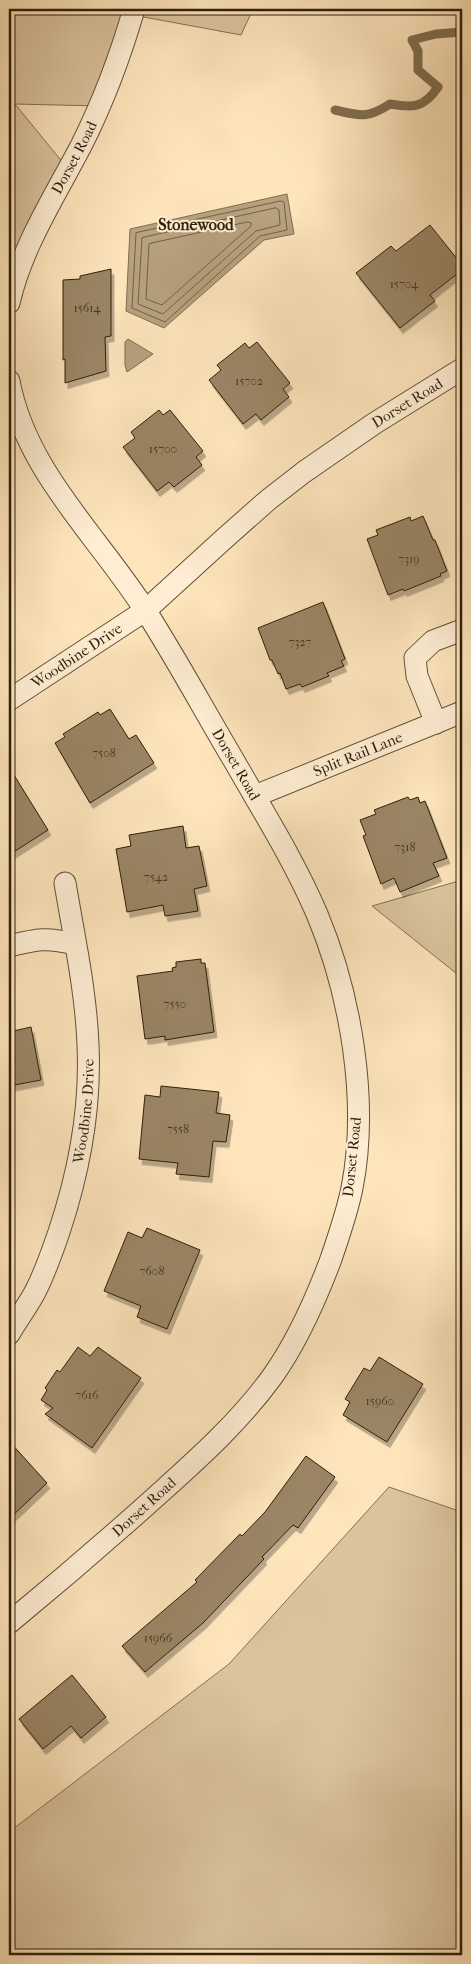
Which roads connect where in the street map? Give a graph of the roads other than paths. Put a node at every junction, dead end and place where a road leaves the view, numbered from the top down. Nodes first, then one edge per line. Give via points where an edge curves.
1 (134, 9) edge
2 (9, 303) edge
3 (462, 369) edge
4 (9, 381) edge
5 (146, 610) junction
6 (462, 630) edge
7 (9, 700) edge
8 (462, 712) edge
9 (436, 722) junction
10 (255, 796) junction
11 (65, 883) dead end
12 (76, 944) junction
13 (9, 946) edge
14 (9, 1334) edge
15 (9, 1623) edge

1 - 2 street, Dorset Road via 99,106 24,256
3 - 5 street, Dorset Road via 368,427 268,500
4 - 5 street, Dorset Road via 18,418 41,462
5 - 7 street, Woodbine Drive
5 - 10 street, Dorset Road
6 - 9 street via 433,641 415,658 417,676
8 - 9 street, Split Rail Lane
9 - 10 street, Split Rail Lane
10 - 15 street, Dorset Road via 317,914 332,954 351,1032 357,1135 352,1185 342,1226 322,1283 293,1343 274,1375 236,1421 102,1545
11 - 12 street, Woodbine Drive
12 - 13 street via 42,938
12 - 14 street, Woodbine Drive via 88,1045 88,1097 79,1163 52,1254 35,1291

